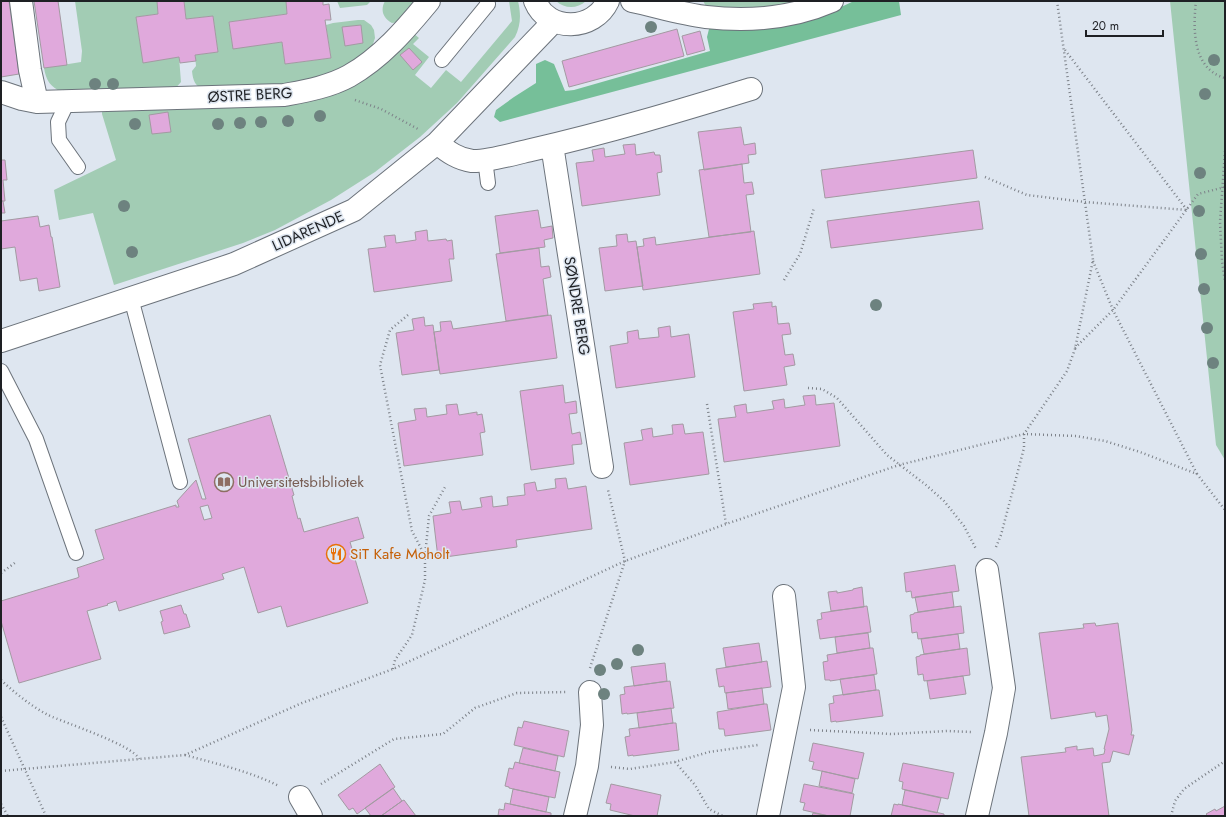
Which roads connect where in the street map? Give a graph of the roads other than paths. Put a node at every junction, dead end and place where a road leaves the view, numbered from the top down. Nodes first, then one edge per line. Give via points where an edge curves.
1 (21, 1) edge
2 (429, 1) edge
3 (488, 1) edge
4 (536, 1) edge
5 (608, 1) edge
6 (632, 1) edge
7 (832, 1) edge
8 (554, 21) junction
9 (442, 60) dead end
10 (751, 89) dead end
11 (1, 92) edge
12 (68, 101) junction
13 (37, 102) junction
14 (438, 143) junction
15 (552, 145) junction
16 (485, 159) junction
17 (78, 167) dead end
18 (488, 183) dead end
19 (131, 298) junction
20 (1, 341) edge
21 (1, 371) edge
22 (602, 466) road end
23 (180, 482) dead end
24 (76, 553) dead end
25 (987, 570) road end
26 (784, 596) dead end
27 (590, 692) road end
28 (300, 797) road end
29 (311, 816) edge
30 (575, 816) edge
31 (768, 816) edge
32 (977, 816) edge

1 - 13 street
2 - 12 street, ØSTRE BERG via 409,26 366,64 348,76 316,88 284,95
3 - 9 lane
4 - 8 street via 544,14
5 - 8 street via 598,16 588,22 565,24
6 - 7 street via 705,16 748,19 787,15
8 - 14 street, LIDARENDE
10 - 15 street
11 - 13 street, ØSTRE BERG
12 - 13 street, ØSTRE BERG
12 - 17 lane via 58,122 59,140
14 - 16 street via 461,159
14 - 19 street, LIDARENDE via 354,210 234,264
15 - 16 street
15 - 22 street, SØNDRE BERG
16 - 18 lane
19 - 20 street, LIDARENDE
19 - 23 lane
21 - 24 lane via 36,439
25 - 32 street via 1004,688
26 - 31 street via 794,687
27 - 30 street via 592,725 587,766
28 - 29 street

